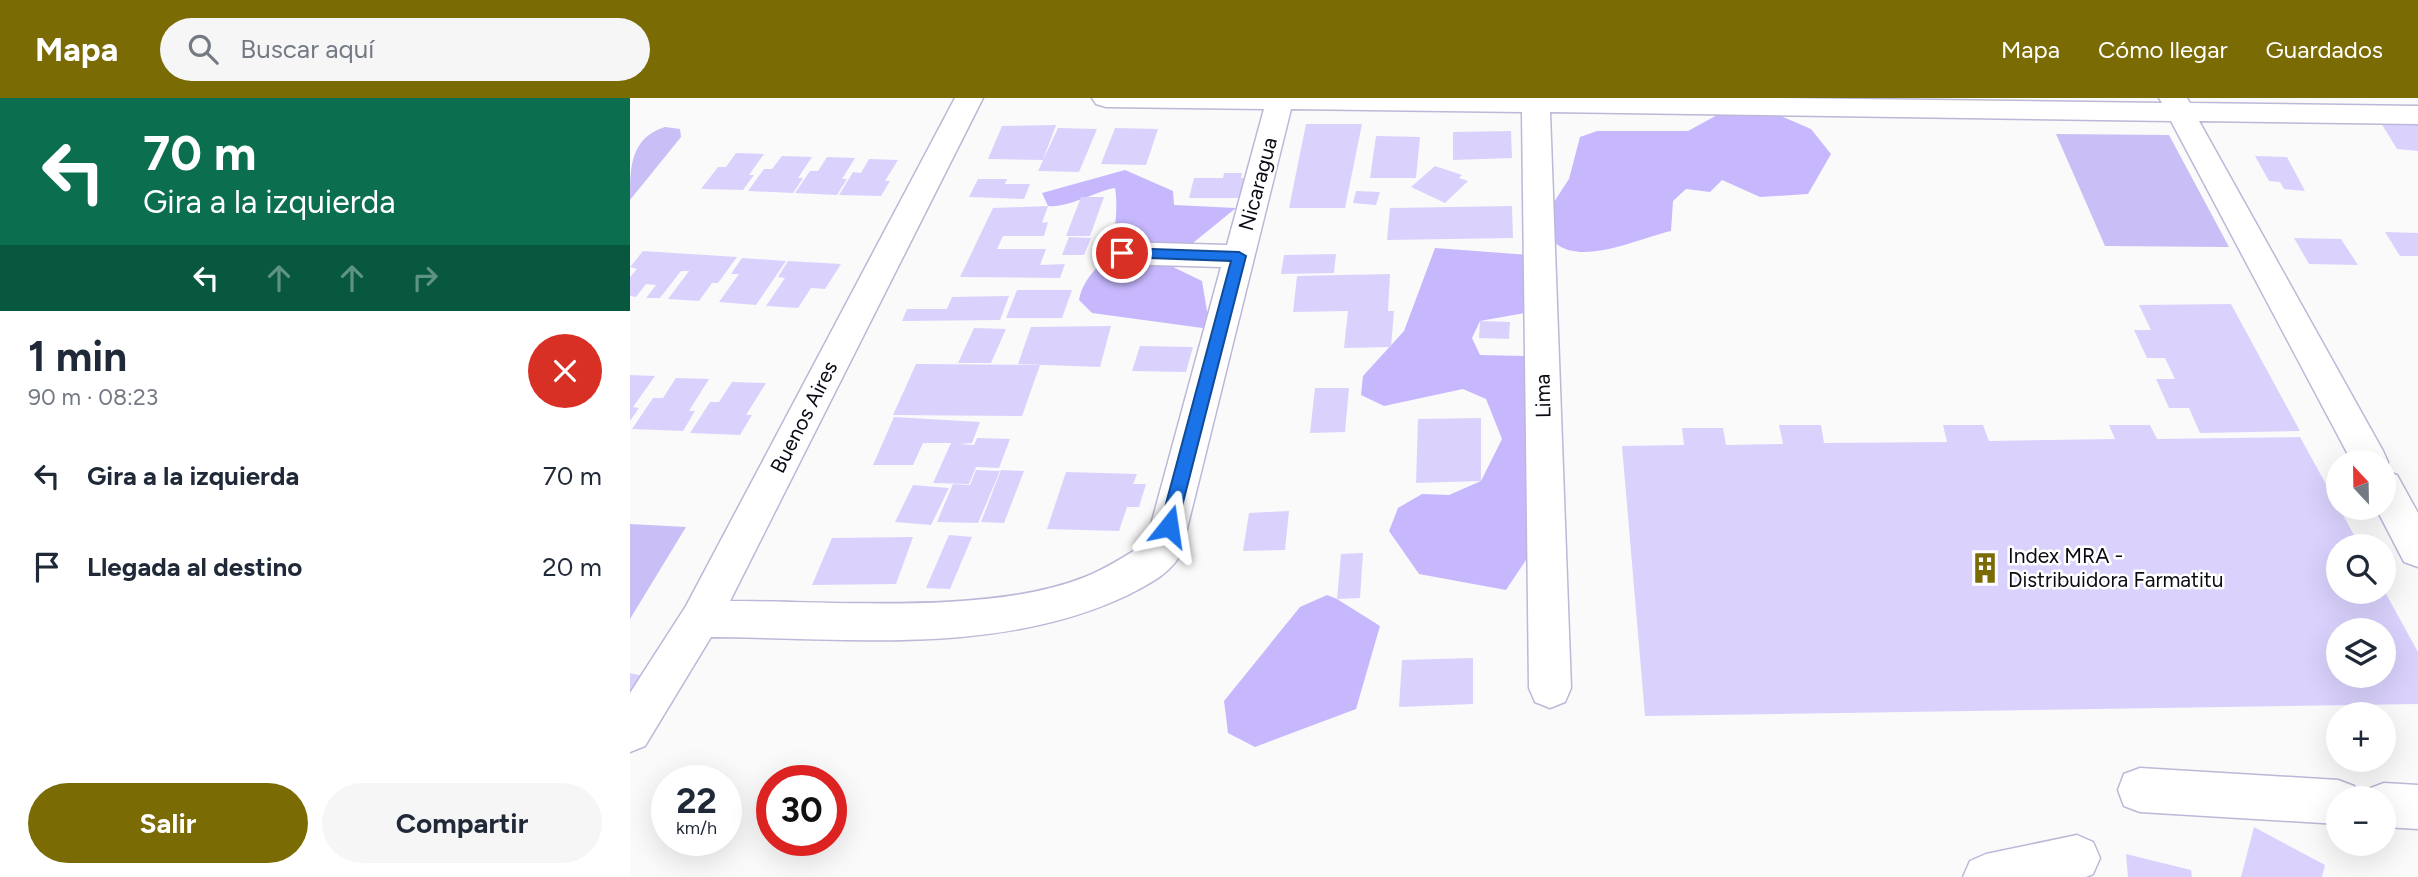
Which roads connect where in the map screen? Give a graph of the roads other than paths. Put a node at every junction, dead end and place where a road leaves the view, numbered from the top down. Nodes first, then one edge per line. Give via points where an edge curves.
1 (969, 98) edge
2 (1106, 98) edge
3 (1280, 100) junction
4 (1401, 100) edge
5 (1703, 102) edge
6 (1536, 104) junction
7 (2036, 104) edge
8 (2177, 105) edge
9 (2418, 115) edge
10 (1122, 253) dead end
11 (1239, 256) junction
12 (2364, 450) edge
13 (2396, 509) edge
14 (2418, 550) edge
15 (700, 619) junction
16 (1550, 688) dead end
17 (630, 731) edge
18 (2140, 790) dead end
19 (2326, 801) edge
20 (2396, 806) edge
21 (2418, 807) edge
22 (2077, 858) dead end
23 (1986, 877) edge

1 - 15 street, Buenos Aires
2 - 3 street
3 - 4 street
3 - 11 street, Nicaragua
4 - 6 street
5 - 6 street
5 - 7 street
6 - 16 street, Lima
7 - 8 street
8 - 9 street
8 - 12 street
10 - 11 street
11 - 15 street, Nicaragua via 1162,553 1089,595 1010,613 959,620
13 - 14 street
15 - 17 street, Buenos Aires
18 - 19 street
20 - 21 street
22 - 23 street

